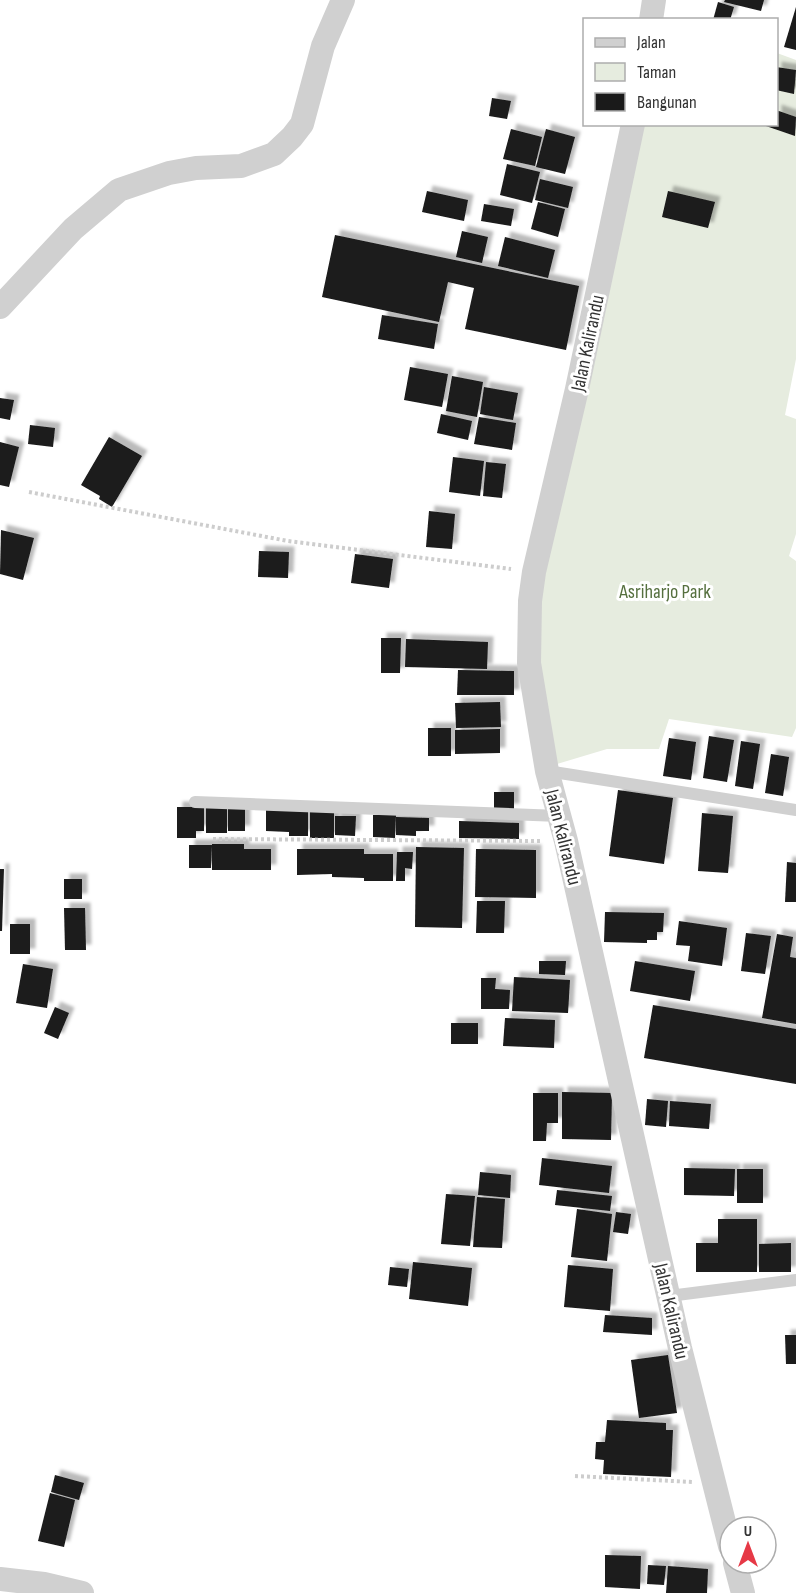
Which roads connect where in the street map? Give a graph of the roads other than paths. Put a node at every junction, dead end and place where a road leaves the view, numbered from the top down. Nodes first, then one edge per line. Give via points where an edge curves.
1 (343, 0) edge
2 (654, 0) edge
3 (651, 18) edge
4 (633, 126) edge
5 (4, 298) edge
6 (547, 771) junction
7 (195, 802) dead end
8 (796, 810) edge
9 (559, 816) junction
10 (796, 1280) edge
11 (669, 1296) junction
12 (722, 1515) edge
13 (738, 1575) edge
14 (9, 1584) edge
15 (82, 1593) edge
16 (743, 1593) edge

1 - 5 street via 323,46 302,124 274,154 241,166 169,173 119,190 73,229
2 - 3 street
4 - 6 street, Jalan Kalirandu via 530,601 529,663
6 - 8 lane
6 - 9 street, Jalan Kalirandu
7 - 9 lane
9 - 11 street, Jalan Kalirandu
10 - 11 lane
11 - 12 street, Jalan Kalirandu
13 - 16 street
14 - 15 street via 44,1584

